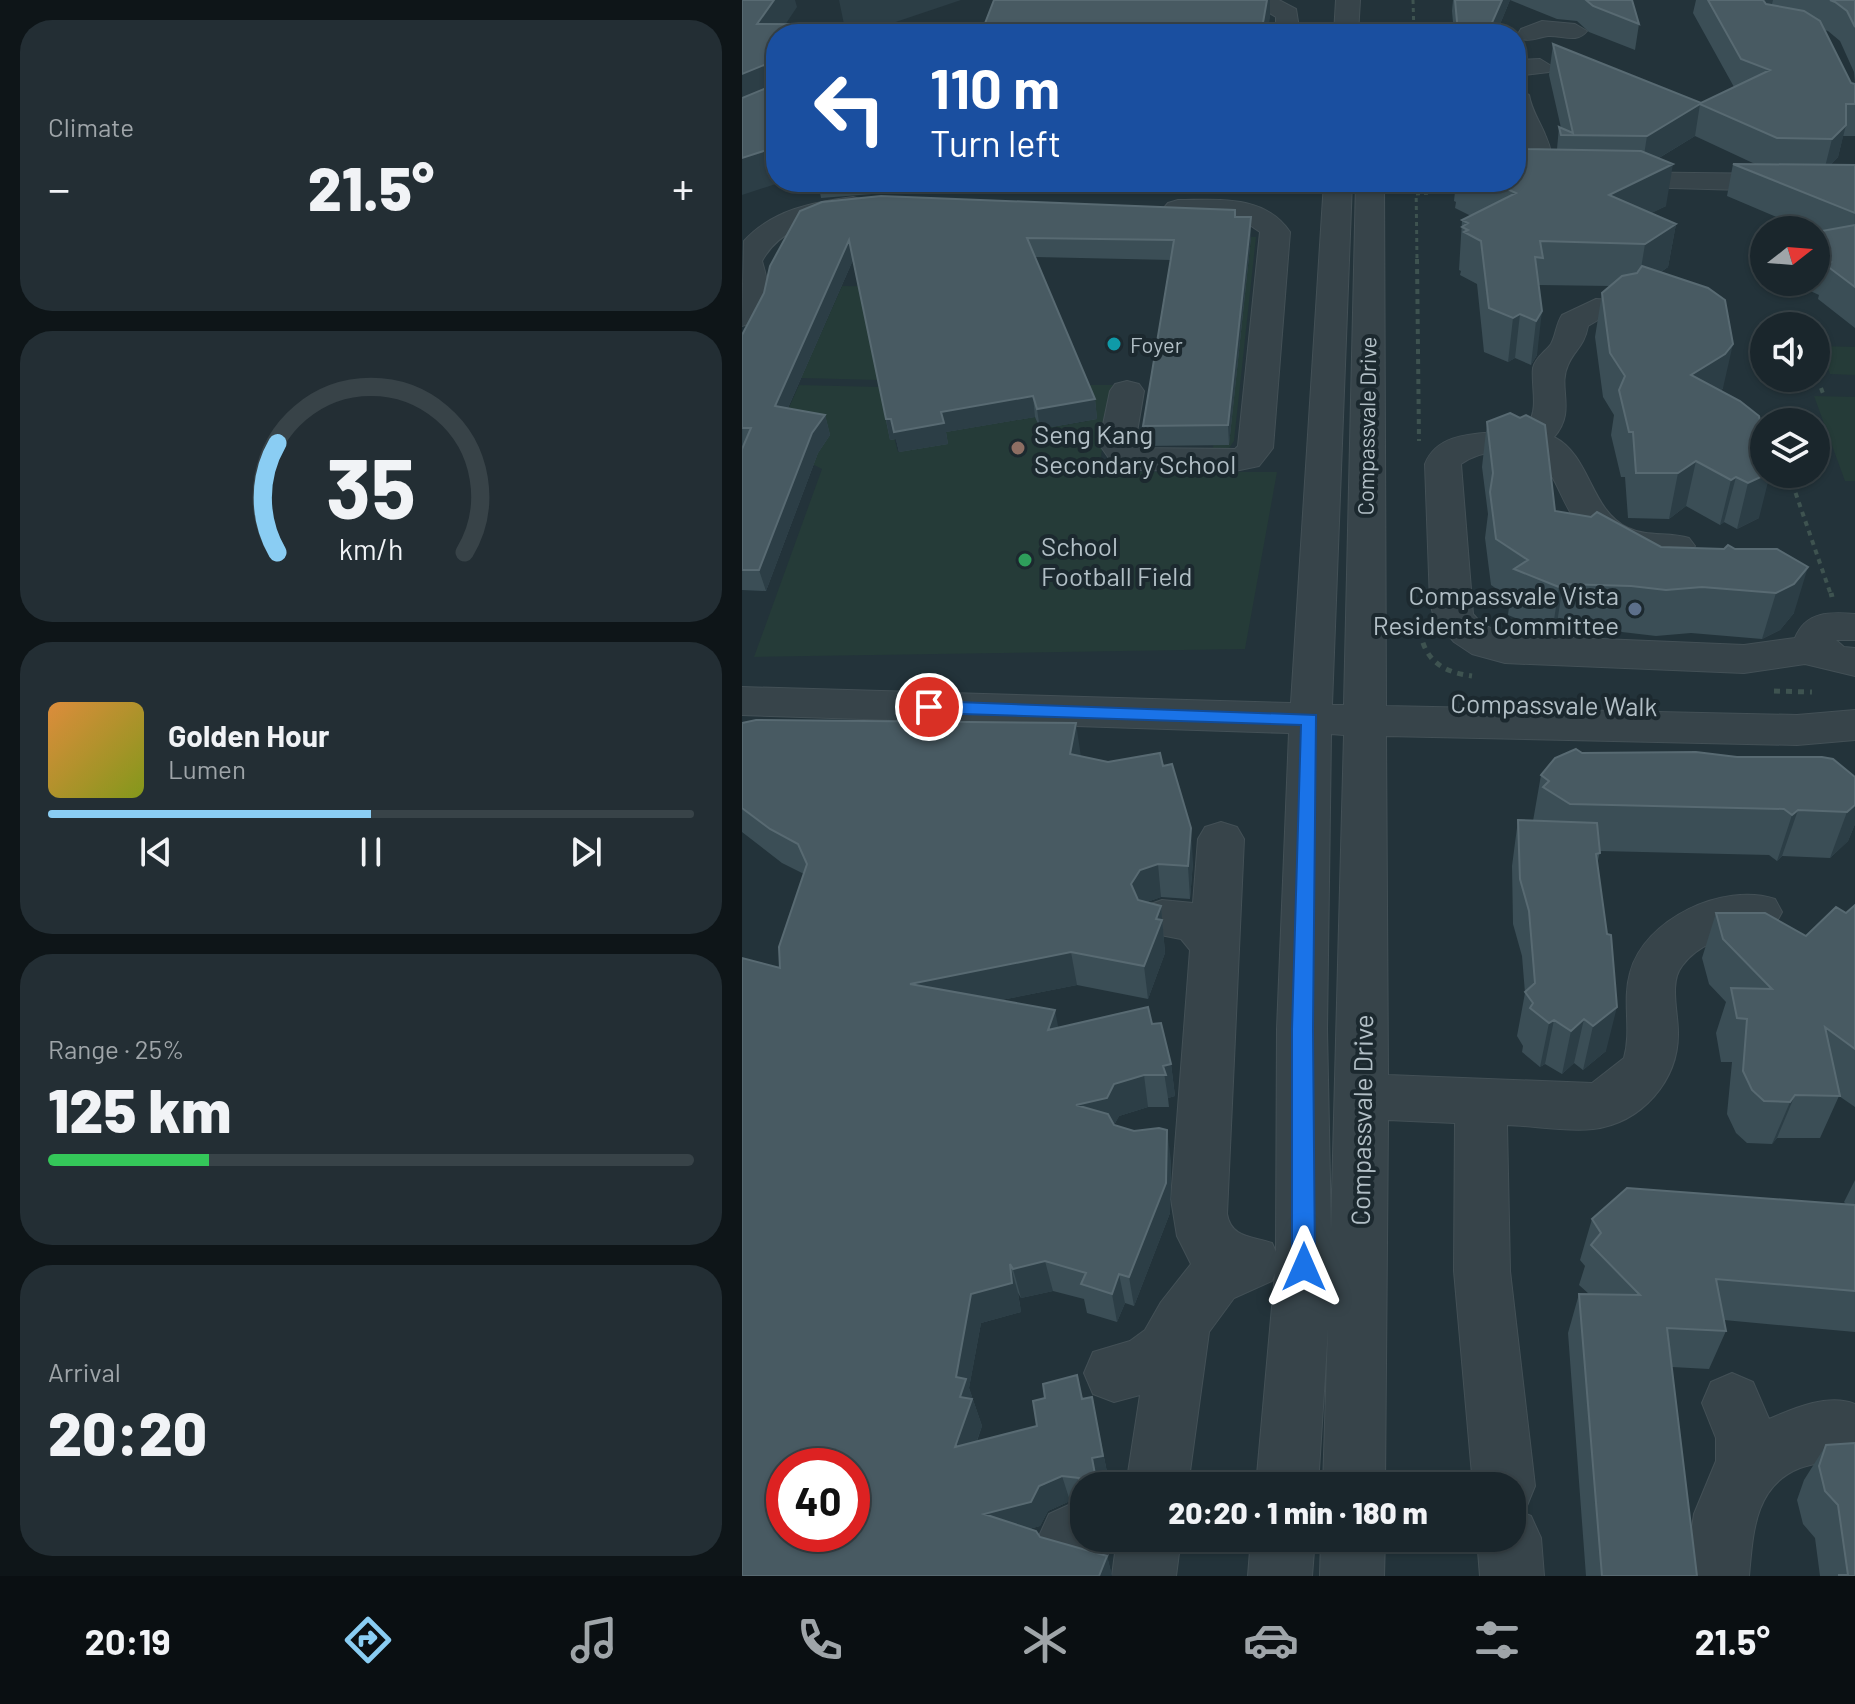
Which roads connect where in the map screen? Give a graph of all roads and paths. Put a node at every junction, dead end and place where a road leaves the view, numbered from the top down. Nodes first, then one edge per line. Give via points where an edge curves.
1 (1261, 0) edge
2 (1413, 0) edge
3 (1347, 1) edge
4 (1288, 24) edge
5 (1346, 24) edge
6 (1414, 24) edge
7 (1575, 31) dead end
8 (1526, 33) edge
9 (1532, 130) edge
10 (1855, 184) edge
11 (1096, 192) edge
12 (1338, 192) edge
13 (1369, 192) edge
14 (1430, 193) dead end
15 (1416, 194) joint
16 (1066, 195) edge
17 (878, 205) edge
18 (744, 265) edge
19 (1616, 308) edge
20 (742, 316) edge
21 (1590, 369) dead end
22 (1548, 375) junction
23 (1127, 391) dead end
24 (1822, 392) edge
25 (1824, 396) dead end
26 (1543, 448) junction
27 (1419, 450) dead end
28 (1605, 470) dead end
29 (1793, 488) edge
30 (1676, 546) edge
31 (1420, 627) dead end
32 (1844, 669) edge
33 (1485, 678) dead end
34 (742, 681) edge
35 (1764, 690) dead end
36 (742, 701) edge
37 (1249, 707) junction
38 (1337, 710) junction
39 (1221, 839) dead end
40 (1758, 912) edge
41 (1162, 919) edge
42 (1213, 944) junction
43 (1362, 1096) junction
44 (1481, 1102) junction
45 (1153, 1132) edge
46 (1201, 1155) junction
47 (1179, 1335) junction
48 (1114, 1373) dead end
49 (1732, 1403) dead end
50 (1842, 1429) dead end
51 (1747, 1465) junction
52 (1159, 1472) edge
53 (1288, 1472) edge
54 (1354, 1472) edge
55 (1503, 1472) edge
56 (1147, 1552) edge
57 (1282, 1552) edge
58 (1353, 1552) edge
59 (1510, 1552) edge
60 (1144, 1576) edge
61 (1280, 1576) edge
62 (1352, 1576) edge
63 (1512, 1576) edge
64 (1717, 1576) edge

1 - 4 street via 1288,14
2 - 6 path
3 - 5 street
7 - 8 street via 1542,28
9 - 10 street via 1538,170 1559,179
11 - 16 street
12 - 38 street, Compassvale Drive
13 - 38 street, Compassvale Drive
14 - 15 path
15 - 27 path
16 - 23 street via 1231,210 1259,216 1275,232 1252,453 1222,461 1128,459 1117,444
17 - 18 street via 831,209 774,228 754,244
18 - 20 street via 757,297
19 - 22 street via 1570,308 1568,344
21 - 22 street via 1564,368
22 - 26 street via 1549,423
24 - 25 path
26 - 28 street via 1573,470
26 - 30 street via 1584,506 1604,546
26 - 32 street via 1467,445 1446,456 1450,602 1454,618 1468,633 1486,644 1523,650 1744,659 1804,649
29 - 32 path
31 - 33 path via 1422,649 1437,666
32 - 35 path
32 - 38 street via 1797,730
34 - 37 street
36 - 37 street
37 - 38 street
38 - 43 street, Compassvale Drive
38 - 53 street, Compassvale Drive via 1302,1029 1304,1267
39 - 42 street
40 - 44 street via 1713,919 1691,929 1666,926 1651,982 1667,1054 1618,1098 1594,1106
41 - 42 street via 1194,922
42 - 46 street
43 - 44 street
43 - 54 street, Compassvale Drive
44 - 55 street via 1482,1271
45 - 46 street via 1182,1133
46 - 47 street via 1200,1231 1213,1251 1252,1262 1214,1279 1181,1322
47 - 48 street via 1160,1357
47 - 52 street
49 - 51 street via 1746,1438
50 - 51 street via 1774,1445
51 - 64 street via 1720,1540
56 - 60 street
57 - 61 street
58 - 62 street
59 - 63 street

